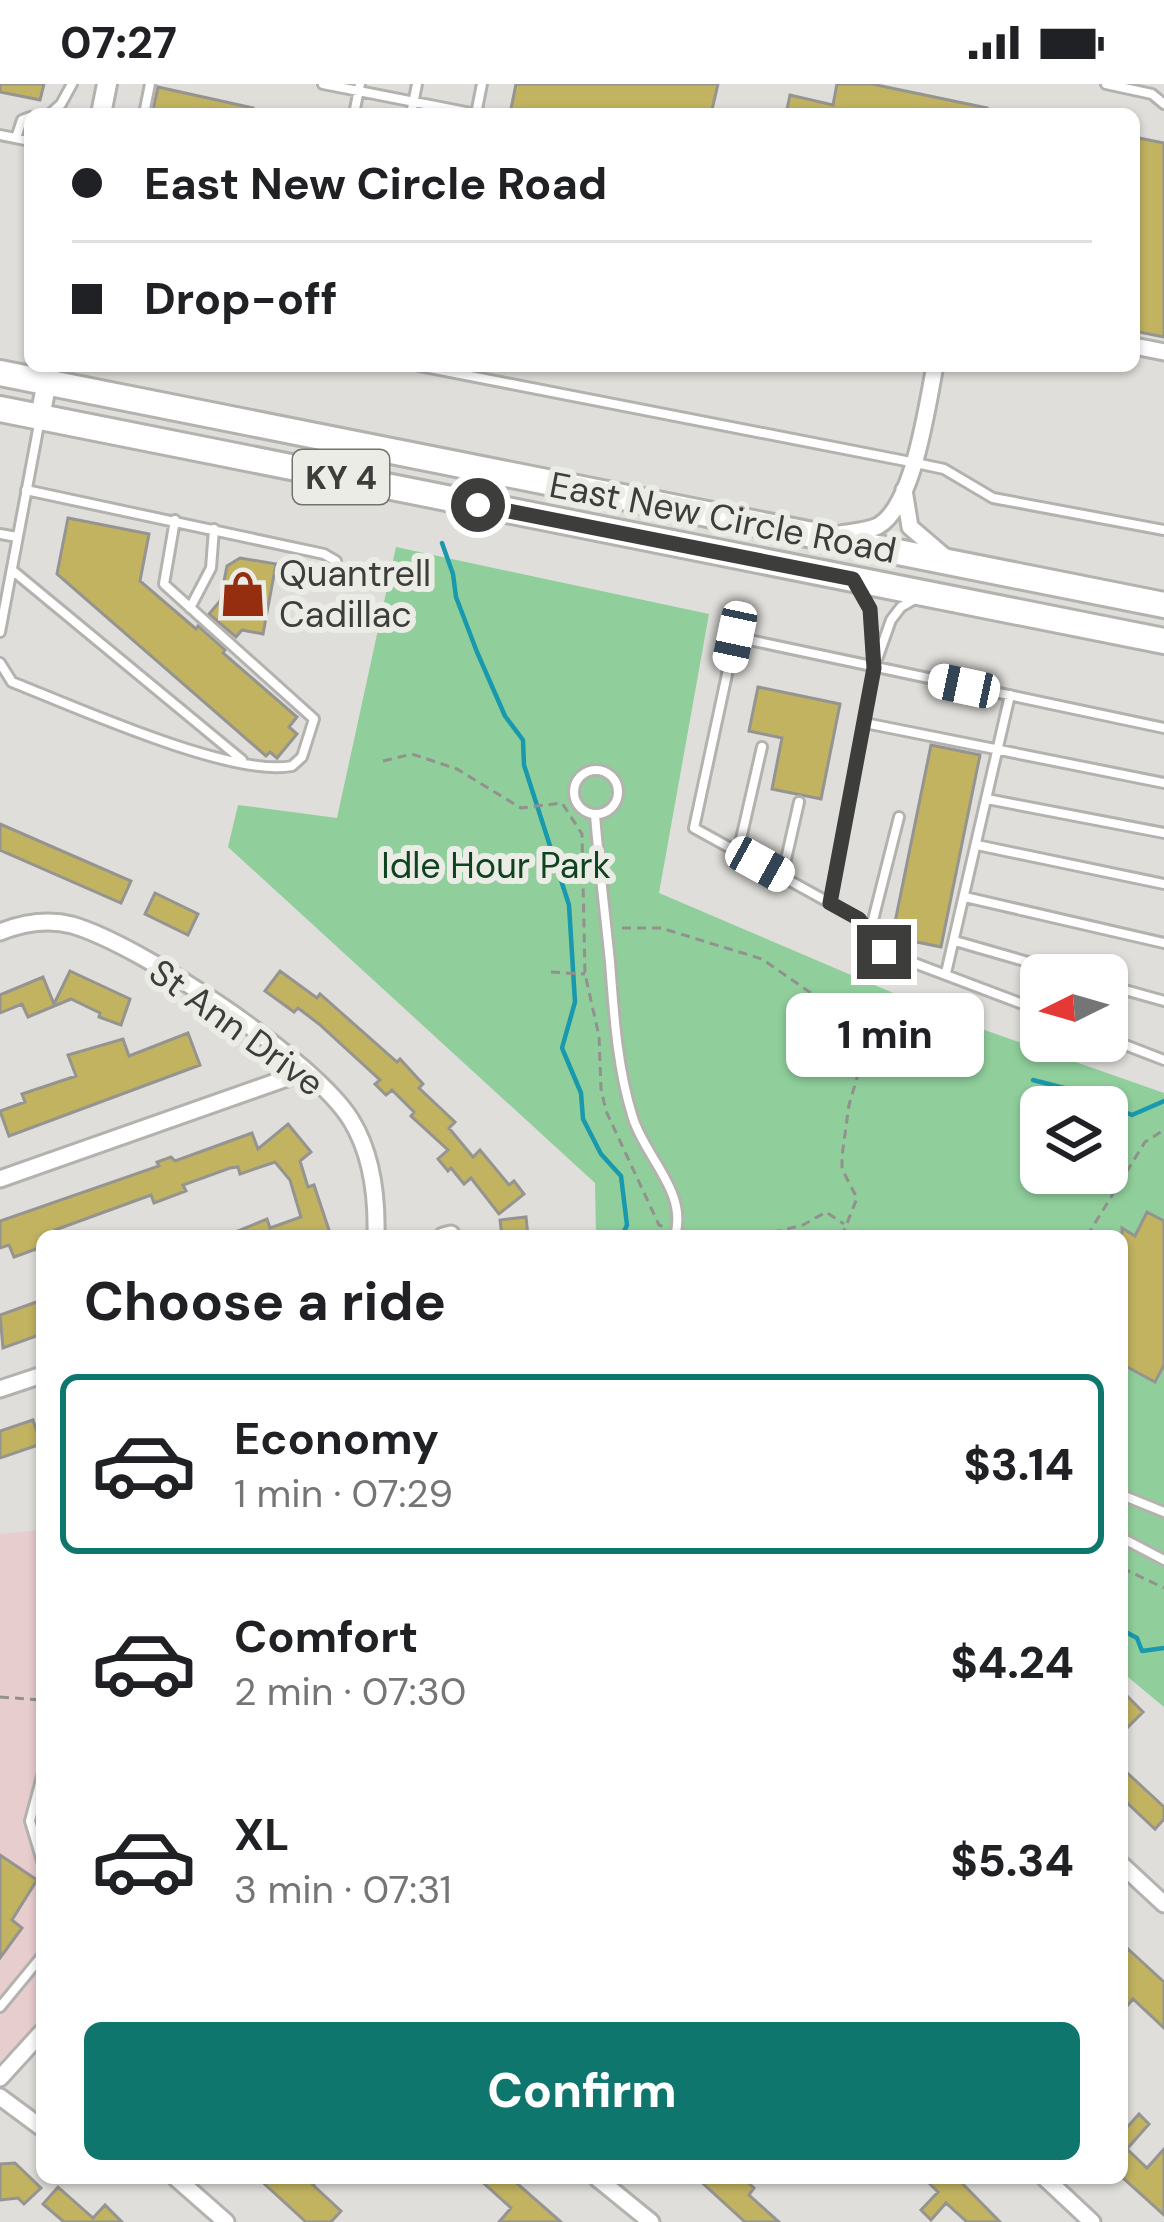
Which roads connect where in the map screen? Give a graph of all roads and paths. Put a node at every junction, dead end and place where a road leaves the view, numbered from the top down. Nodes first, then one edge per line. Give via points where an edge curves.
1 (323, 84) edge
2 (417, 84) edge
3 (1106, 84) edge
4 (359, 88) edge
5 (414, 102) junction
6 (1164, 104) edge
7 (412, 108) edge
8 (445, 108) edge
9 (24, 119) edge
10 (0, 135) edge
11 (16, 138) junction
12 (24, 140) edge
13 (450, 372) edge
14 (934, 372) edge
15 (0, 373) edge
16 (48, 374) edge
17 (0, 410) edge
18 (40, 417) junction
19 (916, 463) junction
20 (904, 488) junction
21 (26, 490) junction
22 (176, 520) junction
23 (214, 529) junction
24 (1164, 530) edge
25 (0, 534) edge
26 (17, 537) junction
27 (820, 538) junction
28 (335, 561) dead end
29 (952, 562) junction
30 (12, 570) junction
31 (853, 579) junction
32 (925, 594) junction
33 (1164, 605) edge
34 (190, 608) junction
35 (0, 632) edge
36 (1164, 641) edge
37 (0, 663) edge
38 (874, 668) junction
39 (1010, 695) junction
40 (865, 723) junction
41 (1164, 728) edge
42 (762, 747) dead end
43 (998, 748) junction
44 (383, 760) dead end
45 (246, 763) junction
46 (1164, 783) edge
47 (987, 799) junction
48 (799, 802) dead end
49 (545, 805) dead end
50 (595, 815) junction
51 (899, 818) dead end
52 (1164, 832) edge
53 (977, 845) junction
54 (738, 852) junction
55 (782, 877) junction
56 (1164, 884) edge
57 (964, 897) junction
58 (830, 903) junction
59 (615, 929) dead end
60 (0, 932) edge
61 (870, 934) junction
62 (955, 941) junction
63 (1164, 943) edge
64 (1020, 960) edge
65 (551, 972) dead end
66 (946, 973) junction
67 (585, 974) dead end
68 (1128, 991) edge
69 (1164, 1001) edge
70 (1020, 1003) edge
71 (1128, 1046) edge
72 (1164, 1060) edge
73 (304, 1072) junction
74 (1164, 1130) edge
75 (0, 1179) edge
76 (847, 1226) junction
77 (376, 1230) edge
78 (676, 1230) edge
79 (782, 1230) edge
80 (845, 1230) edge
81 (1091, 1230) edge
82 (36, 1377) edge
83 (0, 1389) edge
84 (1128, 1497) edge
85 (1163, 1510) edge
86 (1128, 1541) edge
87 (1164, 1560) edge
88 (1128, 1571) edge
89 (1164, 1588) edge
90 (0, 1696) edge
91 (36, 1699) edge
92 (36, 1797) edge
93 (36, 1843) edge
94 (1128, 1871) edge
95 (1164, 1904) edge
96 (36, 1962) edge
97 (0, 2007) edge
98 (36, 2039) edge
99 (0, 2078) edge
100 (0, 2097) edge
101 (36, 2124) edge
102 (183, 2184) edge
103 (604, 2184) edge
104 (1051, 2184) edge
105 (226, 2222) edge
106 (651, 2222) edge
107 (1092, 2222) edge

1 - 4 lane
2 - 5 lane
3 - 6 lane
4 - 5 lane
5 - 7 lane
5 - 8 lane
9 - 11 lane
10 - 11 lane
11 - 12 lane
13 - 19 lane
14 - 19 street
15 - 16 highway, East New Circle Road / KY 4
16 - 18 street
16 - 27 highway, East New Circle Road / KY 4
17 - 18 highway, East New Circle Road / KY 4
18 - 21 lane
18 - 31 highway, East New Circle Road / KY 4
19 - 20 street
19 - 24 lane via 994,498
20 - 27 street via 876,527
20 - 29 street via 910,527
21 - 22 lane
21 - 26 lane
22 - 23 lane
22 - 34 lane via 164,584
23 - 28 lane
23 - 34 lane via 211,568
25 - 26 lane
26 - 30 lane
27 - 29 highway, East New Circle Road / KY 4
29 - 33 highway, East New Circle Road / KY 4
30 - 35 lane
30 - 45 lane
31 - 32 highway, East New Circle Road / KY 4
31 - 38 lane via 870,609
32 - 36 highway, East New Circle Road / KY 4
32 - 38 lane via 891,620
34 - 45 lane via 314,719 292,766
37 - 45 lane via 12,682 169,743
38 - 39 lane
38 - 40 lane
38 - 54 lane via 735,637 694,828
39 - 41 lane
39 - 43 lane
40 - 43 lane
40 - 58 lane
42 - 54 lane
43 - 46 lane
43 - 47 lane
44 - 49 path via 412,754 458,769 523,808
47 - 52 lane
47 - 53 lane
48 - 55 lane
50 - 50 lane via 574,795 577,780 596,770 609,774 618,793
50 - 78 lane via 627,1098 672,1189
51 - 61 lane
53 - 56 lane
53 - 57 lane
54 - 55 lane
55 - 58 lane
57 - 62 lane
57 - 63 lane
58 - 61 lane
59 - 76 path via 661,928 762,958 871,1034 844,1130 842,1169 857,1198
60 - 73 street, St Ann Drive via 55,922 109,940 188,982
61 - 66 lane via 884,952
62 - 64 lane
62 - 66 lane
65 - 67 path
66 - 70 lane
68 - 69 lane
71 - 72 lane
73 - 75 street
73 - 77 street, St Ann Drive via 338,1103 363,1145
74 - 81 path via 1145,1142
76 - 79 path via 826,1212
76 - 80 path
82 - 83 street
84 - 85 lane
86 - 87 lane
88 - 89 path
90 - 91 path
92 - 93 lane via 29,1821
94 - 95 street
96 - 97 lane
98 - 99 street
100 - 101 street
102 - 105 street
103 - 106 street
104 - 107 street

